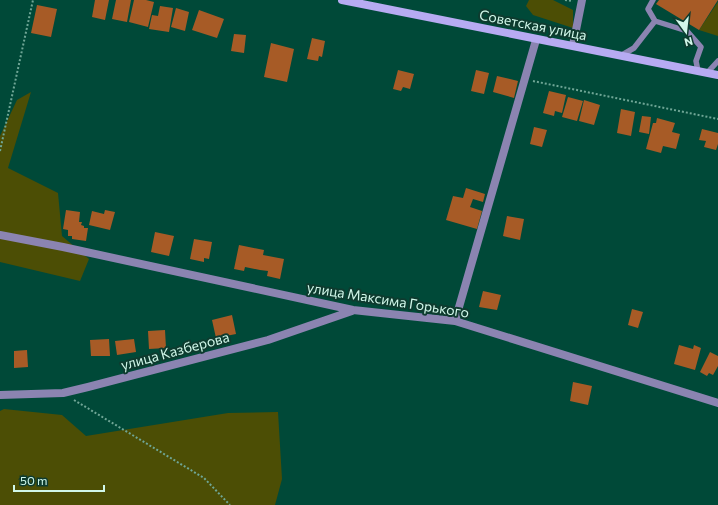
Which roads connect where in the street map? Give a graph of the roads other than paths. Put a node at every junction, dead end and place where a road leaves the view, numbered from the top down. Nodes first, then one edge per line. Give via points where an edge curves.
1 (342, 0) edge
2 (582, 0) edge
3 (653, 0) edge
4 (361, 2) edge
5 (656, 21) junction
6 (536, 40) junction
7 (573, 45) junction
8 (622, 55) junction
9 (718, 61) edge
10 (698, 71) junction
11 (707, 73) junction
12 (718, 75) edge
13 (0, 235) edge
14 (353, 310) junction
15 (455, 321) junction
16 (0, 395) edge
17 (718, 403) edge

1 - 4 street, Советская улица
2 - 7 street
3 - 5 lane via 648,9
4 - 6 street, Советская улица
5 - 8 lane via 634,48
5 - 10 lane via 688,31 701,47 696,61
6 - 7 street, Советская улица
6 - 15 street
7 - 8 street, Советская улица
8 - 10 street, Советская улица
9 - 11 lane
10 - 11 street, Советская улица
11 - 12 street, Советская улица
13 - 14 street, улица Максима Горького
14 - 15 street, улица Максима Горького
14 - 16 street, улица Казберова via 268,340 63,393
15 - 17 street, улица Максима Горького

